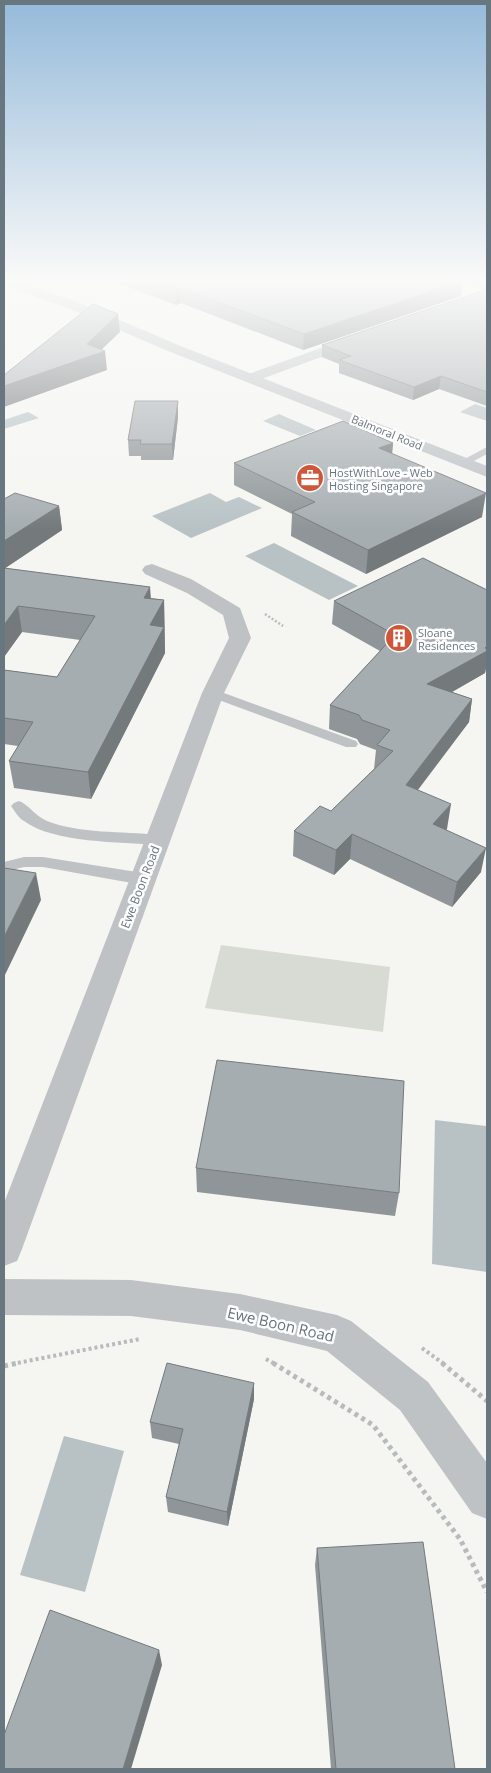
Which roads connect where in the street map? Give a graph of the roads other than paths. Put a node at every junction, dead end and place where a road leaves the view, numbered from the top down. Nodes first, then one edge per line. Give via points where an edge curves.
1 (217, 365) edge
2 (287, 365) edge
3 (251, 378) junction
4 (487, 450) edge
5 (464, 462) junction
6 (487, 472) edge
7 (152, 570) dead end
8 (213, 693) junction
9 (352, 744) dead end
10 (19, 806) dead end
11 (158, 840) junction
12 (4, 867) edge
13 (143, 879) junction
14 (4, 1248) edge
15 (4, 1297) edge
16 (487, 1498) edge

1 - 3 street, Balmoral Road
2 - 3 street
3 - 5 street, Balmoral Road
4 - 5 lane
5 - 6 street, Balmoral Road
7 - 8 street, Ewe Boon Road via 206,593 233,612 240,638
8 - 9 lane
8 - 11 street, Ewe Boon Road
10 - 11 lane via 29,818 48,827
11 - 13 street, Ewe Boon Road
12 - 13 lane via 44,862
13 - 14 street, Ewe Boon Road
15 - 16 street, Ewe Boon Road via 130,1298 240,1312 337,1334 414,1396

